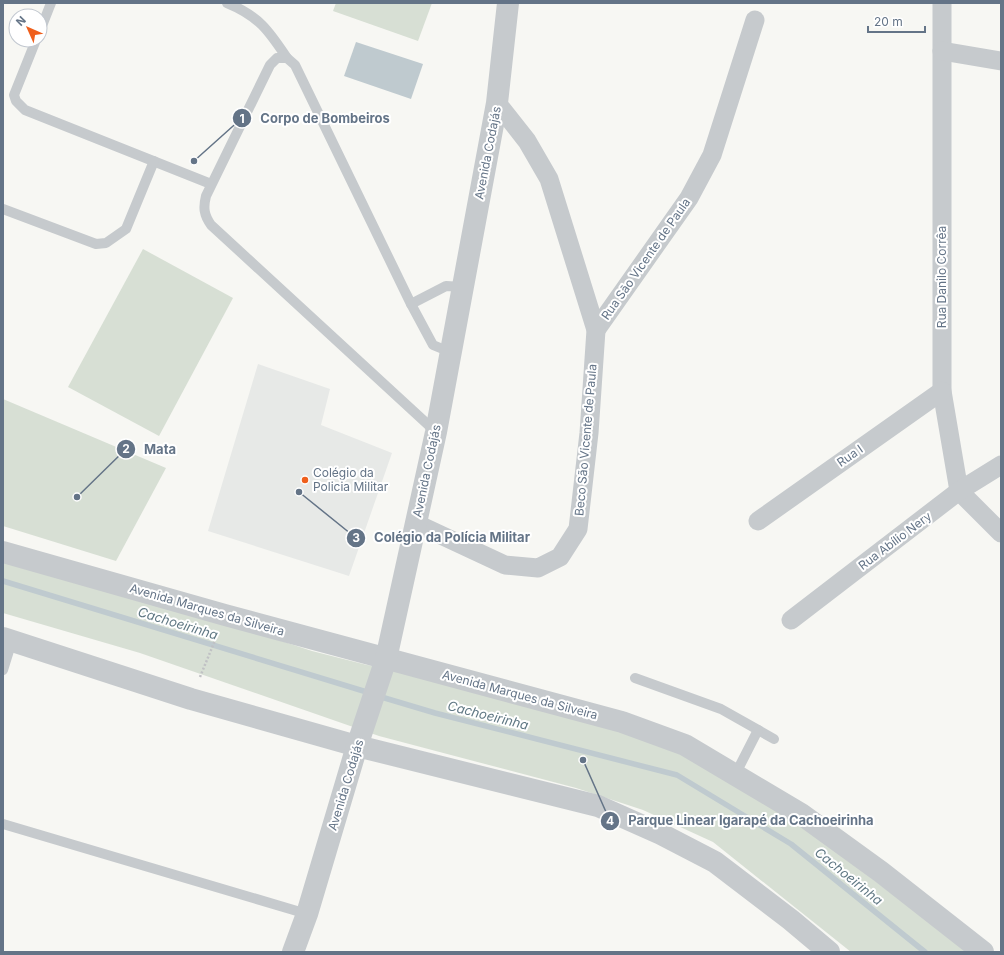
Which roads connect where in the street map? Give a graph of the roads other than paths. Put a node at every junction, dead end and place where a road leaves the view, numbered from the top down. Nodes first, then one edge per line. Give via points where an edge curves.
1 (227, 3) edge
2 (508, 3) edge
3 (942, 3) edge
4 (755, 20) dead end
5 (33, 48) edge
6 (942, 51) junction
7 (287, 58) junction
8 (1001, 62) edge
9 (497, 103) junction
10 (154, 161) junction
11 (211, 184) junction
12 (3, 209) edge
13 (463, 287) junction
14 (411, 304) junction
15 (596, 330) junction
16 (450, 352) junction
17 (942, 391) junction
18 (436, 432) junction
19 (1001, 465) edge
20 (959, 491) junction
21 (758, 521) dead end
22 (415, 523) junction
23 (1001, 533) edge
24 (3, 552) edge
25 (791, 620) dead end
26 (7, 640) edge
27 (383, 666) junction
28 (3, 670) edge
29 (635, 678) dead end
30 (758, 730) junction
31 (360, 736) junction
32 (774, 739) dead end
33 (735, 775) junction
34 (3, 824) edge
35 (307, 914) junction
36 (292, 952) edge
37 (829, 952) edge
38 (983, 952) edge

1 - 7 lane via 245,10 268,29
2 - 9 street, Avenida Codajás
3 - 6 street, Rua Danilo Corrêa
4 - 15 street, Rua São Vicente de Paula via 712,155 689,198
5 - 10 lane via 14,95 25,110
6 - 8 street
6 - 17 street, Rua Danilo Corrêa
7 - 11 lane via 277,58 270,65
7 - 14 lane via 295,65
9 - 13 street, Avenida Codajás
9 - 15 street, Rua São Vicente de Paula via 527,141 550,180
10 - 11 lane
10 - 12 lane via 126,229 106,243 96,244
11 - 18 lane via 203,206 205,216 211,225
13 - 14 lane via 446,286
13 - 16 street, Avenida Codajás
14 - 16 lane via 433,345
15 - 22 street, Beco São Vicente de Paula via 589,433 578,529 560,556 538,568 505,565
16 - 18 street, Avenida Codajás
17 - 20 street, Rua Danilo Corrêa
17 - 21 street, Rua I
18 - 22 street, Avenida Codajás
19 - 20 street, Rua Abílio Nery
20 - 23 street
20 - 25 street, Rua Abílio Nery
22 - 27 street, Avenida Codajás
24 - 27 street, Avenida Marques da Silveira via 225,615
26 - 28 lane
26 - 31 street via 191,699
27 - 31 street, Avenida Codajás
27 - 33 street, Avenida Marques da Silveira via 622,722 685,745
29 - 30 lane via 722,709
30 - 32 lane
30 - 33 lane
31 - 35 street, Avenida Codajás
31 - 37 street via 598,806 661,834 715,862
33 - 38 street, Avenida Marques da Silveira via 801,814 881,872
34 - 35 lane
35 - 36 street, Avenida Codajás

